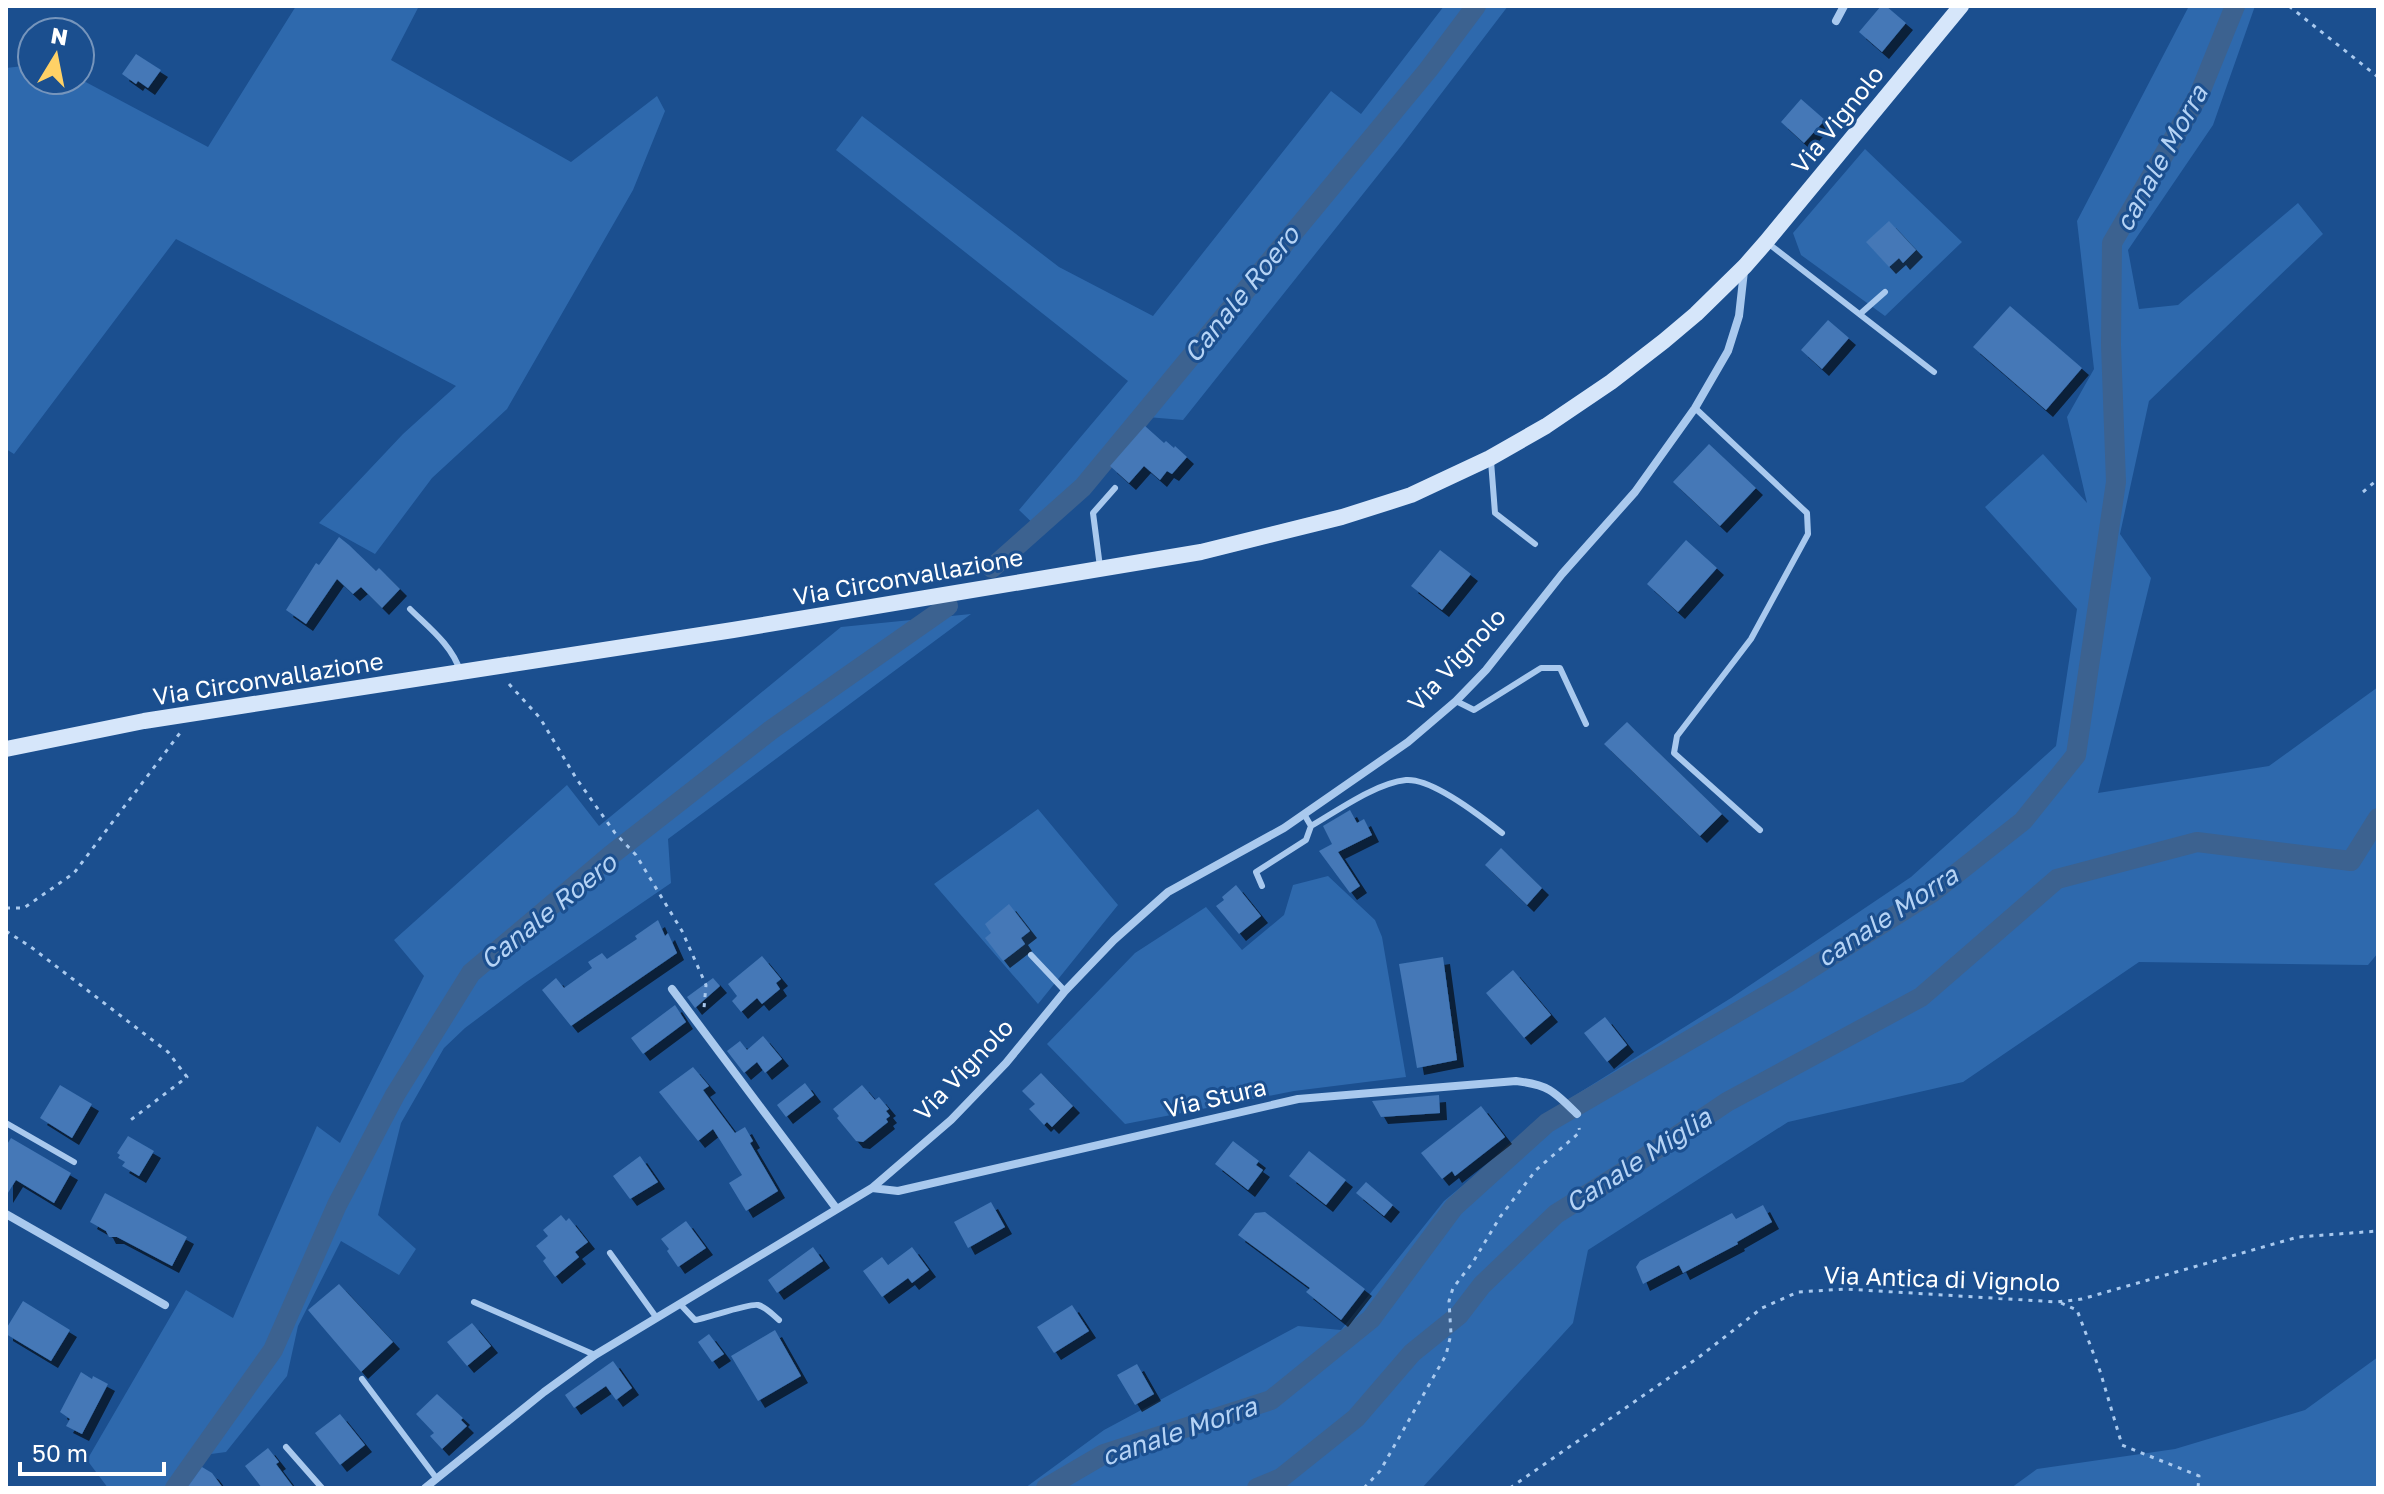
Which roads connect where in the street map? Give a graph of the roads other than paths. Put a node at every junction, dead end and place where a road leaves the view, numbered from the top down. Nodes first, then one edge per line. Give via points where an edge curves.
1 (1844, 6) edge
2 (1961, 6) edge
3 (1836, 21) dead end
4 (1766, 242) junction
5 (1745, 266) junction
6 (1885, 292) dead end
7 (1860, 314) junction
8 (1934, 372) dead end
9 (1695, 408) junction
10 (1490, 458) junction
11 (1115, 488) dead end
12 (1535, 544) dead end
13 (1100, 568) junction
14 (410, 609) dead end
15 (460, 672) junction
16 (1456, 701) junction
17 (1586, 724) dead end
18 (6, 749) edge
19 (1304, 814) junction
20 (1311, 826) junction
21 (1760, 830) dead end
22 (1502, 833) dead end
23 (1262, 886) dead end
24 (1031, 955) dead end
25 (672, 989) dead end
26 (1065, 991) junction
27 (1577, 1114) road end
28 (6, 1123) edge
29 (74, 1162) dead end
30 (872, 1188) junction
31 (836, 1208) junction
32 (6, 1214) edge
33 (610, 1253) dead end
34 (474, 1302) dead end
35 (680, 1304) junction
36 (165, 1305) dead end
37 (656, 1317) junction
38 (779, 1320) dead end
39 (595, 1355) junction
40 (362, 1379) dead end
41 (286, 1447) dead end
42 (437, 1479) junction
43 (322, 1488) edge
44 (425, 1488) edge

1 - 3 street
2 - 4 main road, Via Vignolo
4 - 5 main road, Via Vignolo
4 - 7 lane
5 - 9 street, Via Vignolo via 1728,351
5 - 10 main road, Via Circonvallazione via 1696,314 1611,382
6 - 7 lane
7 - 8 lane
9 - 16 street, Via Vignolo via 1635,492
9 - 21 lane via 1807,513 1808,534 1751,639 1677,736 1674,753
10 - 12 lane via 1495,513
10 - 13 main road, Via Circonvallazione via 1411,495 1342,517 1201,552
11 - 13 lane via 1093,513
13 - 15 main road, Via Circonvallazione
14 - 15 lane via 447,647
15 - 18 main road, Via Circonvallazione via 144,721
16 - 17 lane via 1474,710 1541,668 1560,668
16 - 19 street, Via Vignolo via 1408,742
19 - 20 lane
19 - 26 street, Via Vignolo via 1168,892
20 - 22 lane via 1382,787 1407,780 1470,808
20 - 23 lane via 1306,840 1256,872
24 - 26 lane
25 - 31 street
26 - 30 street, Via Vignolo via 951,1120
27 - 30 street, Via Stura via 1556,1092 1516,1081 1298,1099 898,1191
28 - 29 lane
30 - 31 street, Via Vignolo
31 - 35 street, Via Vignolo
32 - 36 street
33 - 37 lane
34 - 39 lane
35 - 37 street, Via Vignolo
35 - 38 lane via 695,1320 749,1304 761,1305
37 - 39 street, Via Vignolo
39 - 42 street, Via Vignolo
40 - 42 lane
41 - 43 lane
42 - 44 street, Via Vignolo

